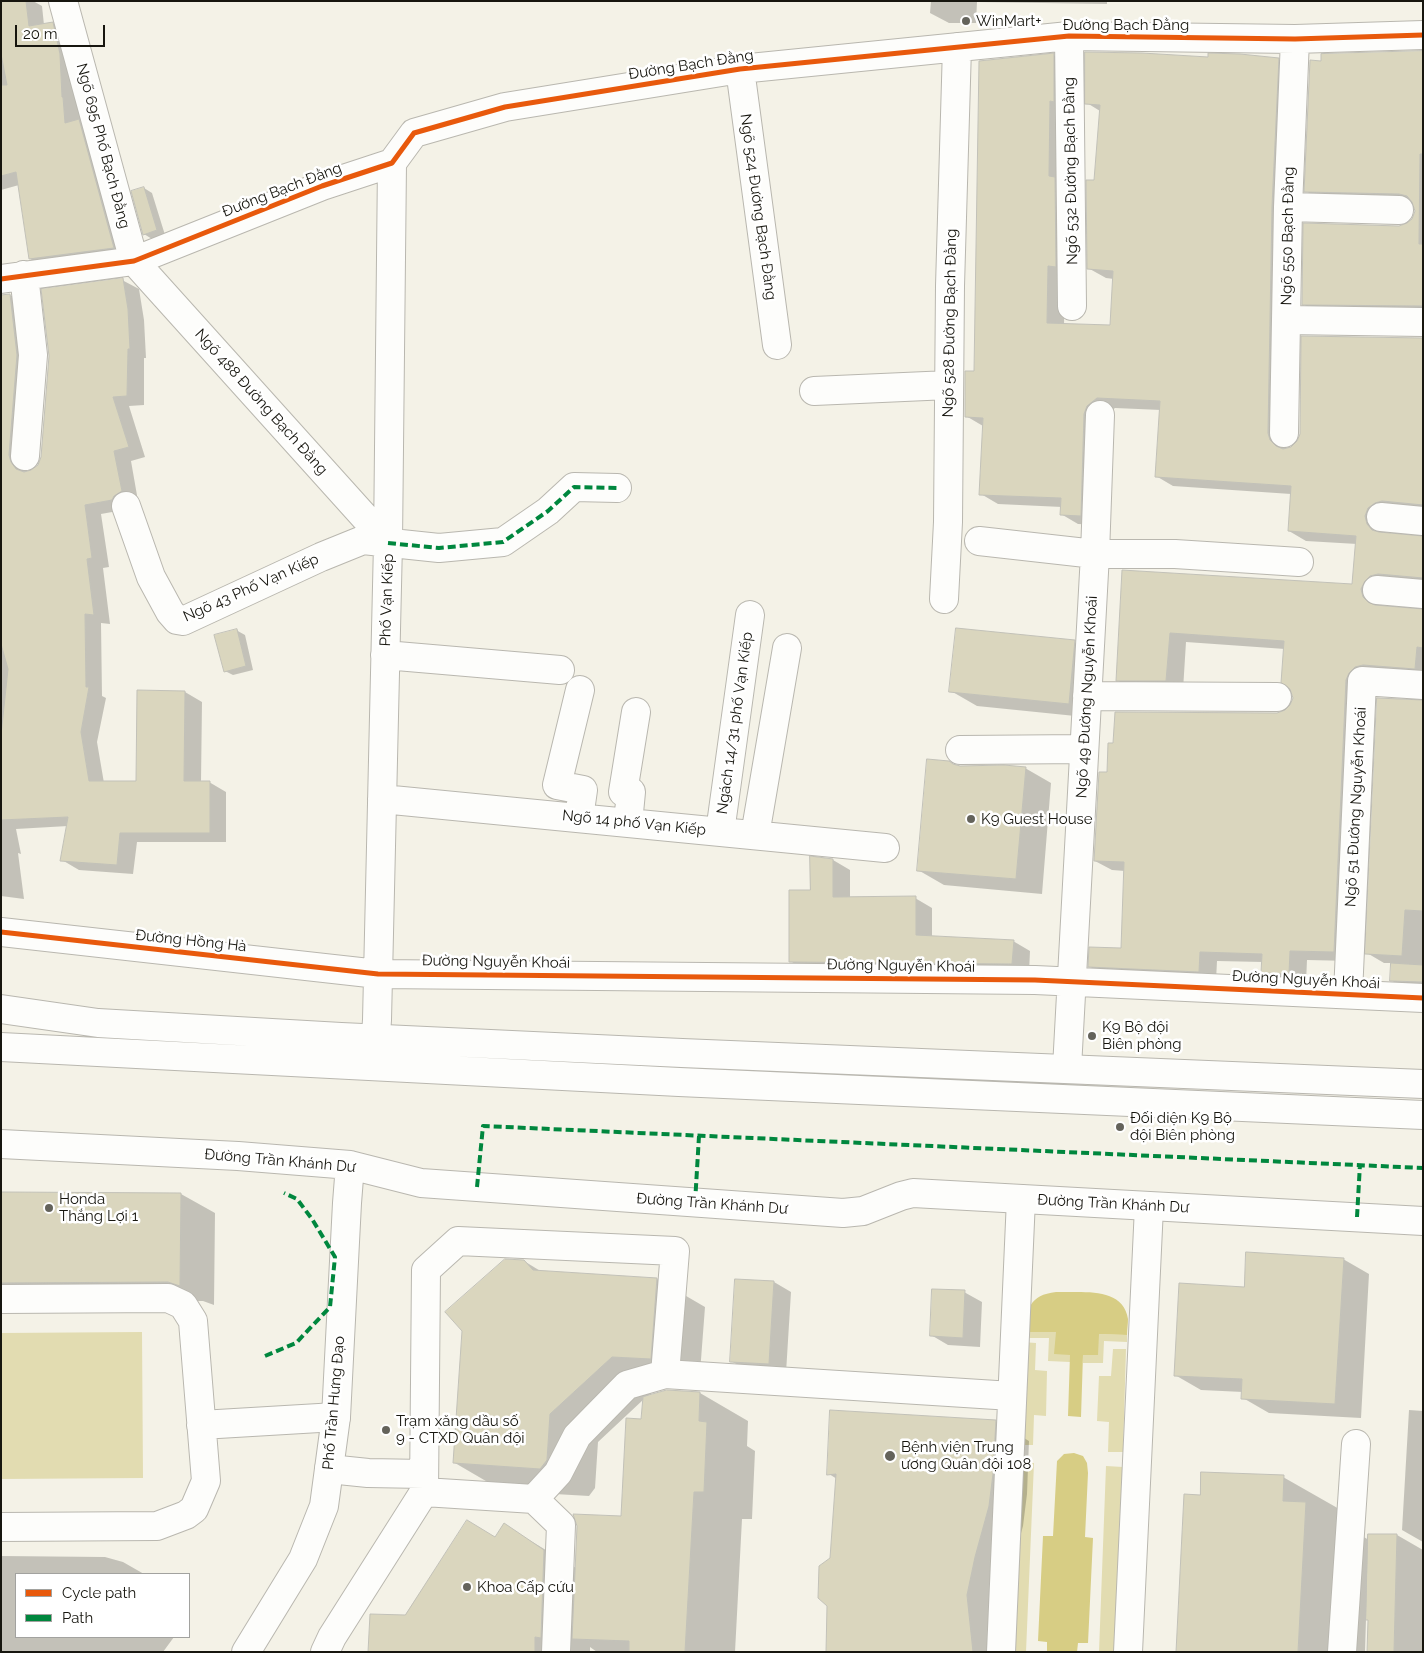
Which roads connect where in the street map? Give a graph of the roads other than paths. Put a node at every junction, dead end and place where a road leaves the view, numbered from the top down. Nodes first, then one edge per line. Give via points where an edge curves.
1 (63, 1) edge
2 (1423, 35) edge
3 (1069, 36) junction
4 (1295, 39) junction
5 (957, 48) junction
6 (740, 69) junction
7 (392, 163) junction
8 (1288, 207) junction
9 (1399, 210) dead end
10 (134, 261) junction
11 (13, 277) edge
12 (1072, 306) dead end
13 (1286, 320) junction
14 (1423, 322) edge
15 (777, 345) dead end
16 (949, 385) junction
17 (814, 391) dead end
18 (1100, 415) dead end
19 (1284, 433) dead end
20 (25, 456) dead end
21 (617, 488) dead end
22 (126, 506) dead end
23 (1381, 517) dead end
24 (1423, 521) edge
25 (980, 541) dead end
26 (388, 543) junction
27 (1095, 554) junction
28 (1299, 562) dead end
29 (1378, 590) dead end
30 (1423, 594) edge
31 (944, 599) dead end
32 (750, 615) dead end
33 (787, 648) dead end
34 (385, 655) junction
35 (560, 670) dead end
36 (1423, 685) edge
37 (580, 690) dead end
38 (1087, 696) junction
39 (1276, 697) dead end
40 (636, 712) dead end
41 (1084, 749) junction
42 (960, 750) dead end
43 (382, 799) junction
44 (579, 818) junction
45 (628, 823) junction
46 (720, 832) junction
47 (754, 835) junction
48 (885, 848) dead end
49 (1, 932) edge
50 (378, 974) junction
51 (1072, 981) junction
52 (1348, 994) junction
53 (1423, 998) edge
54 (1, 1009) edge
55 (376, 1038) junction
56 (1, 1047) edge
57 (374, 1066) junction
58 (1066, 1068) junction
59 (1423, 1084) edge
60 (1423, 1115) edge
61 (1, 1144) edge
62 (350, 1165) junction
63 (1021, 1199) junction
64 (1149, 1207) junction
65 (1423, 1221) edge
66 (1, 1299) edge
67 (665, 1374) junction
68 (1012, 1396) junction
69 (336, 1417) junction
70 (201, 1425) junction
71 (1356, 1444) dead end
72 (329, 1469) junction
73 (424, 1483) junction
74 (534, 1499) junction
75 (1, 1527) edge
76 (246, 1652) edge
77 (325, 1652) edge
78 (556, 1652) edge
79 (1001, 1652) edge
80 (1128, 1652) edge
81 (1342, 1652) edge

1 - 10 street, Ngõ 695 Phố Bạch Đằng
2 - 4 street, Đường Bạch Đằng
3 - 4 street, Đường Bạch Đằng
3 - 5 street, Đường Bạch Đằng
3 - 12 street, Ngõ 532 Đường Bạch Đằng
4 - 8 street, Ngõ 550 Bạch Đằng
5 - 6 street, Đường Bạch Đằng
5 - 16 street, Ngõ 528 Đường Bạch Đằng
6 - 7 street, Đường Bạch Đằng via 505,107 414,133
6 - 15 street, Ngõ 524 Đường Bạch Đằng
7 - 10 street, Đường Bạch Đằng via 322,186
7 - 26 street, Phố Vạn Kiếp
8 - 9 street
8 - 13 street, Ngõ 550 Bạch Đằng
10 - 11 street, Đường Bạch Đằng
10 - 26 street, Ngõ 488 Đường Bạch Đằng
11 - 20 street via 33,355
13 - 14 street
13 - 19 street, Ngõ 550 Bạch Đằng
16 - 17 street
16 - 31 street, Ngõ 528 Đường Bạch Đằng
18 - 27 street, Ngõ 49 Đường Nguyễn Khoái
21 - 26 street via 574,487 548,511 503,542 440,548
22 - 26 street, Ngõ 43 Phố Vạn Kiếp via 151,577 170,612 178,620 363,540
23 - 24 street
25 - 27 street
26 - 34 street, Phố Vạn Kiếp
27 - 28 street via 1175,554
27 - 38 street, Ngõ 49 Đường Nguyễn Khoái
29 - 30 street
32 - 46 street, Ngách 14/31 phố Vạn Kiếp
33 - 47 street
34 - 35 street
34 - 43 street, Phố Vạn Kiếp
36 - 52 street, Ngõ 51 Đường Nguyễn Khoái via 1362,681
37 - 44 street via 557,785 583,790
38 - 39 street
38 - 41 street, Ngõ 49 Đường Nguyễn Khoái
40 - 45 street via 622,792 631,792
41 - 42 street
41 - 51 street, Ngõ 49 Đường Nguyễn Khoái
43 - 44 street, Ngõ 14 phố Vạn Kiếp
43 - 50 street, Phố Vạn Kiếp
44 - 45 street, Ngõ 14 phố Vạn Kiếp
45 - 46 street, Ngõ 14 phố Vạn Kiếp
46 - 47 street, Ngõ 14 phố Vạn Kiếp
47 - 48 street, Ngõ 14 phố Vạn Kiếp
49 - 50 street, Đường Hồng Hà
50 - 51 street, Đường Nguyễn Khoái
50 - 55 street, Phố Vạn Kiếp
51 - 52 street, Đường Nguyễn Khoái
51 - 58 street, Ngõ 49 Đường Nguyễn Khoái
52 - 53 street, Đường Nguyễn Khoái
54 - 55 street via 98,1024
55 - 57 street, Phố Vạn Kiếp
55 - 58 street
56 - 57 street
57 - 60 street
58 - 59 street
61 - 62 street, Đường Trần Khánh Dư
62 - 63 street, Đường Trần Khánh Dư via 421,1183 843,1213 862,1211 913,1193
62 - 69 street, Phố Trần Hưng Đạo
63 - 64 street, Đường Trần Khánh Dư
63 - 68 street
64 - 65 street, Đường Trần Khánh Dư
64 - 80 street
66 - 70 street via 168,1298 183,1305 193,1321
67 - 68 street
67 - 73 street via 675,1251 458,1241 426,1270
67 - 74 street via 627,1385 578,1436 558,1473
68 - 79 street
69 - 70 street
69 - 72 street, Phố Trần Hưng Đạo
70 - 75 street via 206,1481 194,1509 186,1515 157,1526
71 - 81 street
72 - 73 street
72 - 76 street, Phố Trần Hưng Đạo via 324,1506 303,1559
73 - 74 street
73 - 77 street
74 - 78 street via 561,1525

